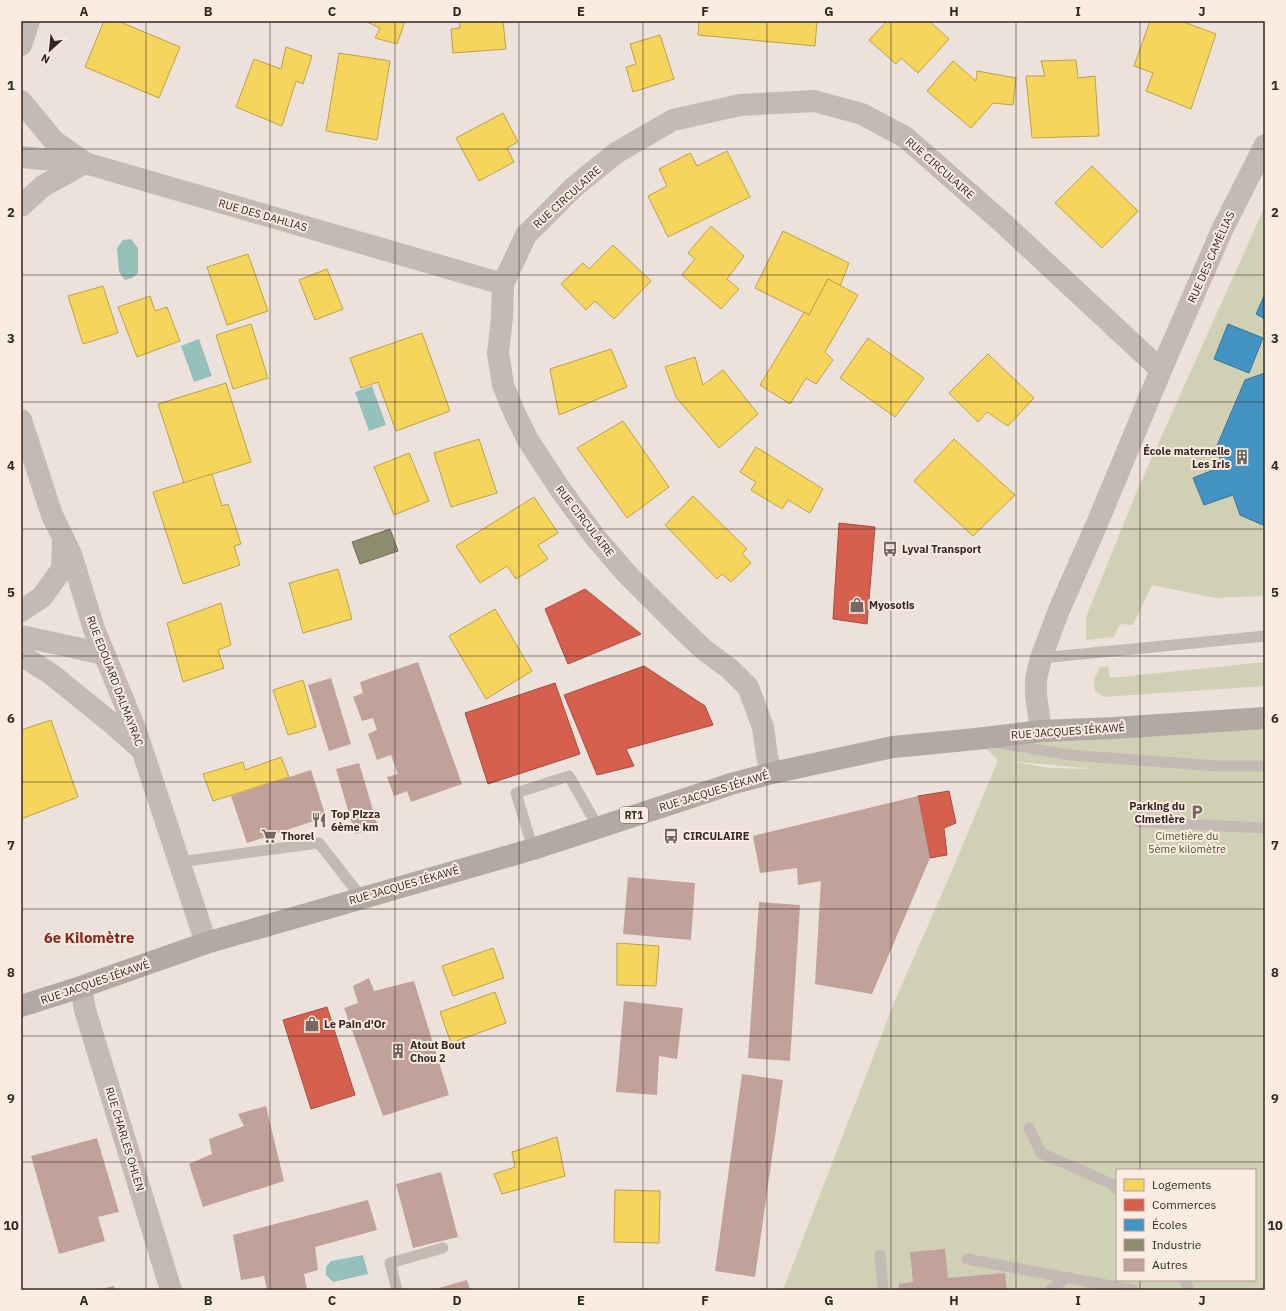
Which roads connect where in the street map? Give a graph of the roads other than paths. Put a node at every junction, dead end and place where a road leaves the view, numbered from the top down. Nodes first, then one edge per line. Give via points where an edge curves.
1 (29, 21) edge
2 (21, 45) edge
3 (21, 101) edge
4 (21, 157) edge
5 (1262, 159) edge
6 (85, 163) junction
7 (21, 206) edge
8 (503, 284) junction
9 (1161, 370) junction
10 (21, 420) edge
11 (63, 539) junction
12 (21, 611) edge
13 (21, 636) edge
14 (1265, 636) edge
15 (104, 654) junction
16 (21, 655) edge
17 (1041, 658) junction
18 (1265, 718) edge
19 (1041, 731) junction
20 (976, 739) junction
21 (143, 751) junction
22 (1265, 766) edge
23 (772, 773) junction
24 (1139, 822) dead end
25 (598, 827) junction
26 (1265, 828) edge
27 (533, 848) junction
28 (179, 862) junction
29 (361, 897) junction
30 (206, 943) junction
31 (80, 987) junction
32 (21, 1006) edge
33 (1029, 1128) dead end
34 (1116, 1188) edge
35 (443, 1248) dead end
36 (880, 1255) dead end
37 (967, 1259) dead end
38 (1067, 1277) junction
39 (171, 1290) edge
40 (397, 1290) edge
41 (883, 1290) edge
42 (1050, 1290) edge
43 (1133, 1290) edge

1 - 2 street
3 - 6 street via 54,141
4 - 6 street, RUE DES DAHLIAS
5 - 9 street, RUE DES CAMÉLIAS via 1222,230
6 - 7 street via 43,186
6 - 8 street, RUE DES DAHLIAS
8 - 9 street, RUE CIRCULAIRE via 526,235 574,187 616,153 673,120 740,105 814,101 862,114 905,137 1003,223
8 - 23 street, RUE CIRCULAIRE via 498,353 503,385 528,440 560,489 613,558 703,649 730,669 748,687 763,728
9 - 17 street, RUE DES CAMÉLIAS
10 - 11 street, RUE EDOUARD DALMAYRAC via 52,515
11 - 12 street via 62,569 42,597
11 - 15 street, RUE EDOUARD DALMAYRAC via 71,554
13 - 15 street
14 - 17 lane
15 - 21 street, RUE EDOUARD DALMAYRAC
16 - 21 street via 51,674
17 - 19 street, RUE DES CAMÉLIAS via 1036,679
18 - 19 main road, RUE JACQUES IÉKAWÉ / RT1
19 - 20 main road, RUE JACQUES IÉKAWÉ / RT1
20 - 22 lane via 1070,756 1217,766
20 - 23 main road, RUE JACQUES IÉKAWÉ / RT1 via 893,747
21 - 28 street, RUE EDOUARD DALMAYRAC
23 - 25 main road, RUE JACQUES IÉKAWÉ / RT1
24 - 26 lane
25 - 27 main road, RUE JACQUES IÉKAWÉ / RT1
25 - 27 lane via 569,776 516,793
27 - 29 main road, RUE JACQUES IÉKAWÉ / RT1
28 - 29 lane via 319,843
28 - 30 street, RUE EDOUARD DALMAYRAC
29 - 30 main road, RUE JACQUES IÉKAWÉ / RT1
30 - 31 main road, RUE JACQUES IÉKAWÉ / RT1
31 - 32 main road, RUE JACQUES IÉKAWÉ / RT1
31 - 39 street, RUE CHARLES OHLEN
33 - 34 lane via 1041,1153
35 - 40 lane via 390,1263
36 - 41 lane
37 - 38 lane
38 - 42 lane
38 - 43 lane

